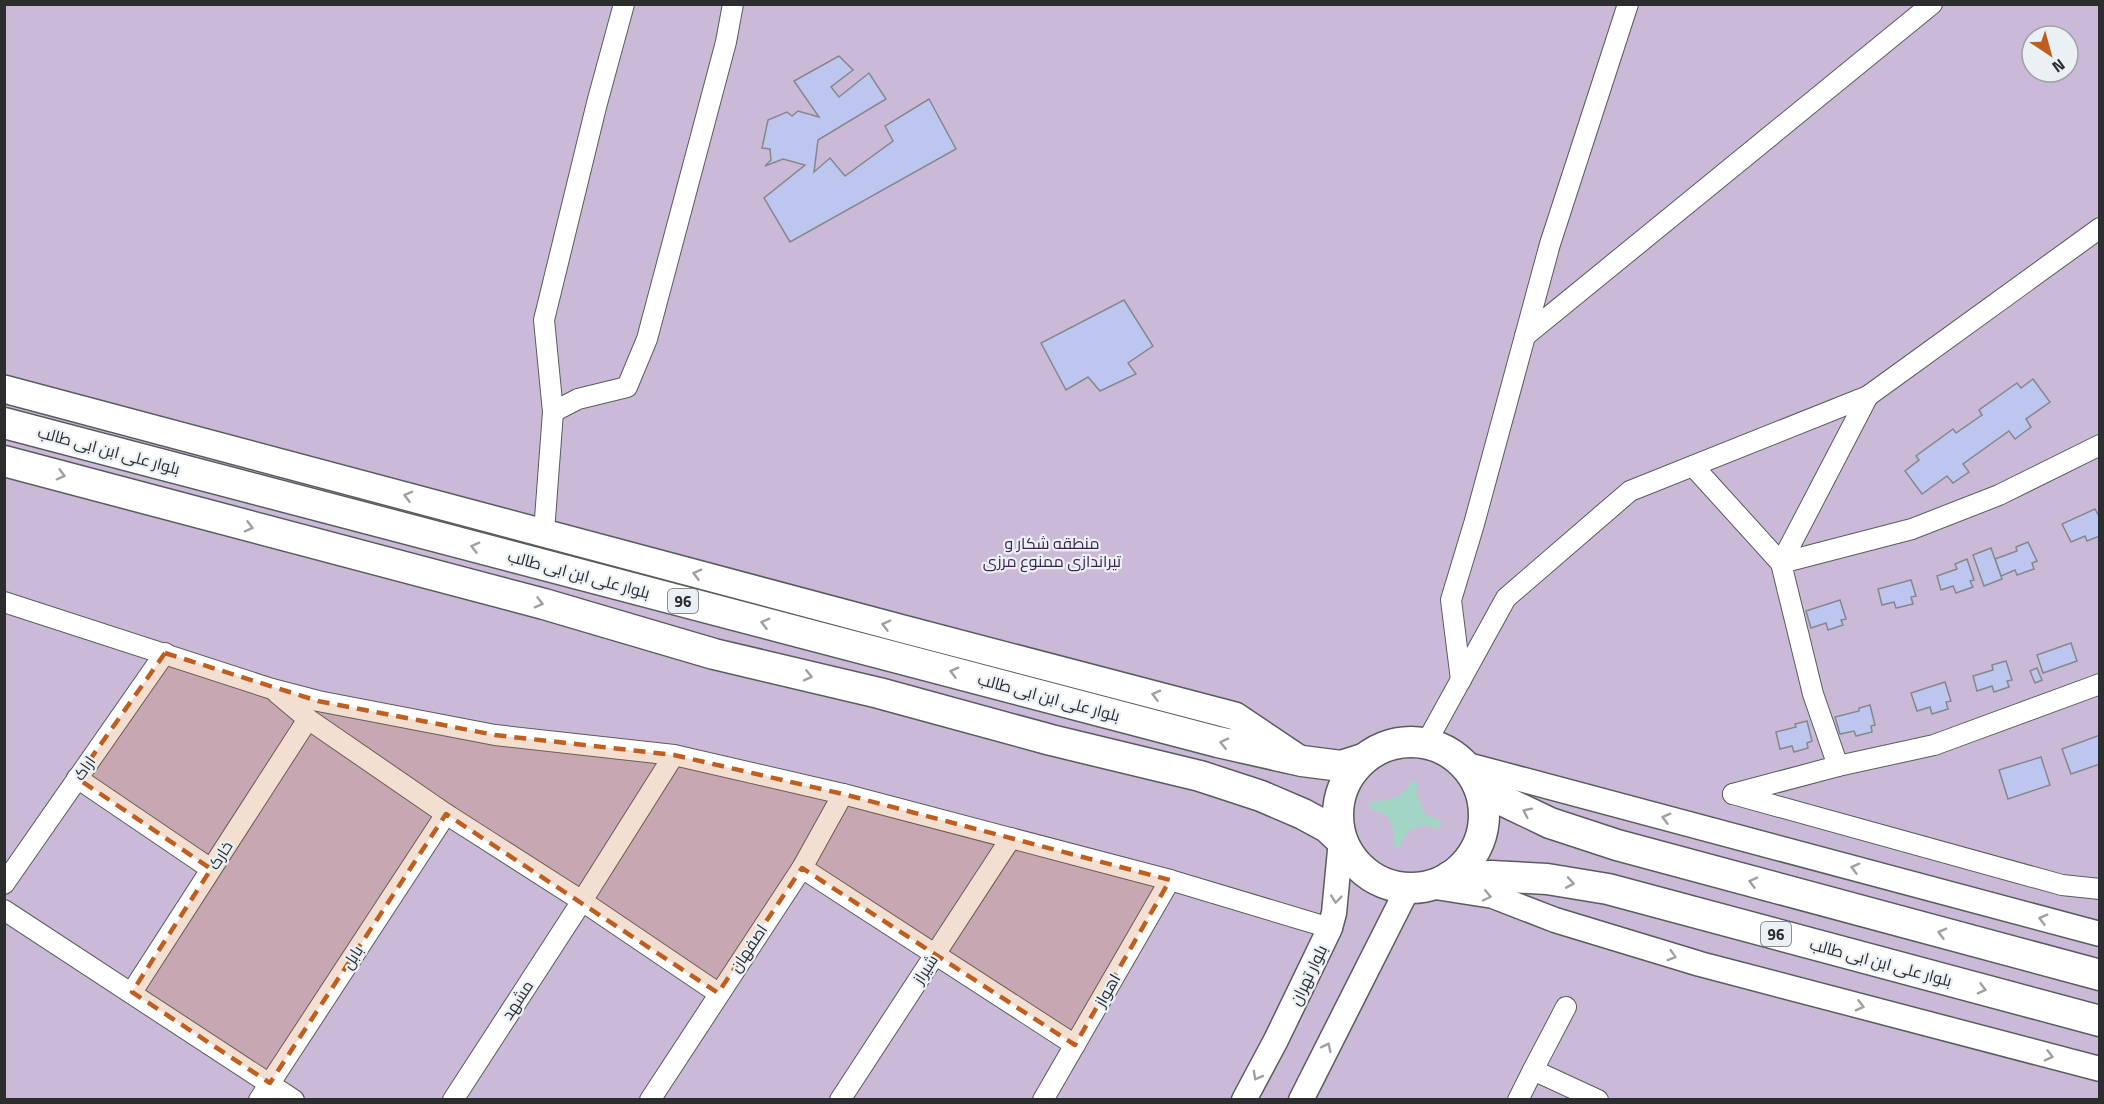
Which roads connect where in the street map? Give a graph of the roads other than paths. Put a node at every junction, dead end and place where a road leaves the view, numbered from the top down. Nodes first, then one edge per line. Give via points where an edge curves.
1 (624, 4) edge
2 (733, 4) edge
3 (1628, 4) edge
4 (1932, 4) edge
5 (2100, 228) edge
6 (1525, 336) junction
7 (4, 389) edge
8 (1868, 396) junction
9 (553, 412) junction
10 (4, 423) edge
11 (2100, 445) edge
12 (4, 460) edge
13 (1693, 466) junction
14 (544, 532) junction
15 (1780, 563) junction
16 (4, 602) edge
17 (165, 653) junction
18 (1461, 680) junction
19 (2100, 684) edge
20 (272, 689) junction
21 (308, 719) junction
22 (1426, 743) junction
23 (674, 755) junction
24 (1363, 759) junction
25 (1302, 761) junction
26 (1838, 766) junction
27 (1470, 773) junction
28 (77, 778) junction
29 (843, 794) junction
30 (446, 814) junction
31 (1011, 838) junction
32 (1341, 840) junction
33 (802, 868) junction
34 (211, 869) junction
35 (1170, 880) junction
36 (4, 884) edge
37 (1428, 884) junction
38 (2100, 889) edge
39 (582, 901) junction
40 (4, 910) edge
41 (1330, 928) junction
42 (2100, 934) edge
43 (934, 955) junction
44 (2100, 975) edge
45 (132, 992) junction
46 (718, 993) junction
47 (1566, 1007) dead end
48 (2100, 1021) edge
49 (1075, 1045) junction
50 (2100, 1069) edge
51 (1533, 1070) junction
52 (270, 1083) junction
53 (259, 1100) edge
54 (294, 1100) edge
55 (453, 1100) edge
56 (650, 1100) edge
57 (840, 1100) edge
58 (1043, 1100) edge
59 (1244, 1100) edge
60 (1300, 1100) edge
61 (1518, 1100) edge
62 (1598, 1100) edge

1 - 9 street via 544,320
2 - 9 street via 647,339 627,387 578,399
3 - 6 street via 1550,244
4 - 6 street
5 - 8 street
6 - 18 street via 1451,600
14 -> 7 main road
8 - 13 street
8 - 15 street
9 - 14 street
25 -> 10 main road, بلوار علی ابن ابی طالب / 96
11 - 15 street via 1999,495 1912,529
12 -> 32 main road, 96 via 544,604 714,654 1200,776 1303,814
13 - 15 street
13 - 18 street via 1630,491 1506,598
25 -> 14 main road via 1235,716
15 - 26 street via 1813,694
16 - 17 street
17 - 20 street
17 - 28 street, اراک
18 - 22 street
19 - 26 street via 1934,745
20 - 21 street
20 - 23 street via 495,735
21 - 30 street
21 - 34 street, خارک
22 - 24 main road, 96 via 1404,742
22 - 27 main road, 96 via 1446,751
23 - 29 street
23 - 39 street, مشهد
24 - 25 main road, بلوار علی ابن ابی طالب / 96 via 1341,766
24 - 32 main road, 96 via 1349,776 1340,797 1337,819
26 - 38 street via 1733,794 2062,885
27 - 37 main road via 1483,803 1484,825 1477,846 1466,864
42 -> 27 street
44 -> 27 main road, 96 via 1617,845 1550,823 1506,802
28 - 34 street
28 - 36 street, اراک
29 - 31 street
29 - 33 street, اصفهان
30 - 39 street
30 - 52 street, بابل
31 - 35 street
31 - 43 street, شیراز
32 - 37 main road, 96 via 1352,860 1386,884
32 -> 41 street, بلوار تهران
33 - 43 street
33 - 46 street, اصفهان
34 - 45 street, خارک
35 - 41 street
35 - 49 street, اهواز
37 -> 48 main road, بلوار علی ابن ابی طالب / 96 via 1491,876 1547,879 1608,889
37 -> 50 street via 1493,896 1555,920 1700,964
60 -> 37 street
39 - 46 street
39 - 55 street, مشهد
40 - 45 street
41 -> 59 street, بلوار تهران
43 - 49 street
43 - 57 street, شیراز
45 - 52 street
46 - 56 street, اصفهان
47 - 51 street
49 - 58 street, اهواز
51 - 61 street
51 - 62 street
52 - 53 street, بابل
52 - 54 street

